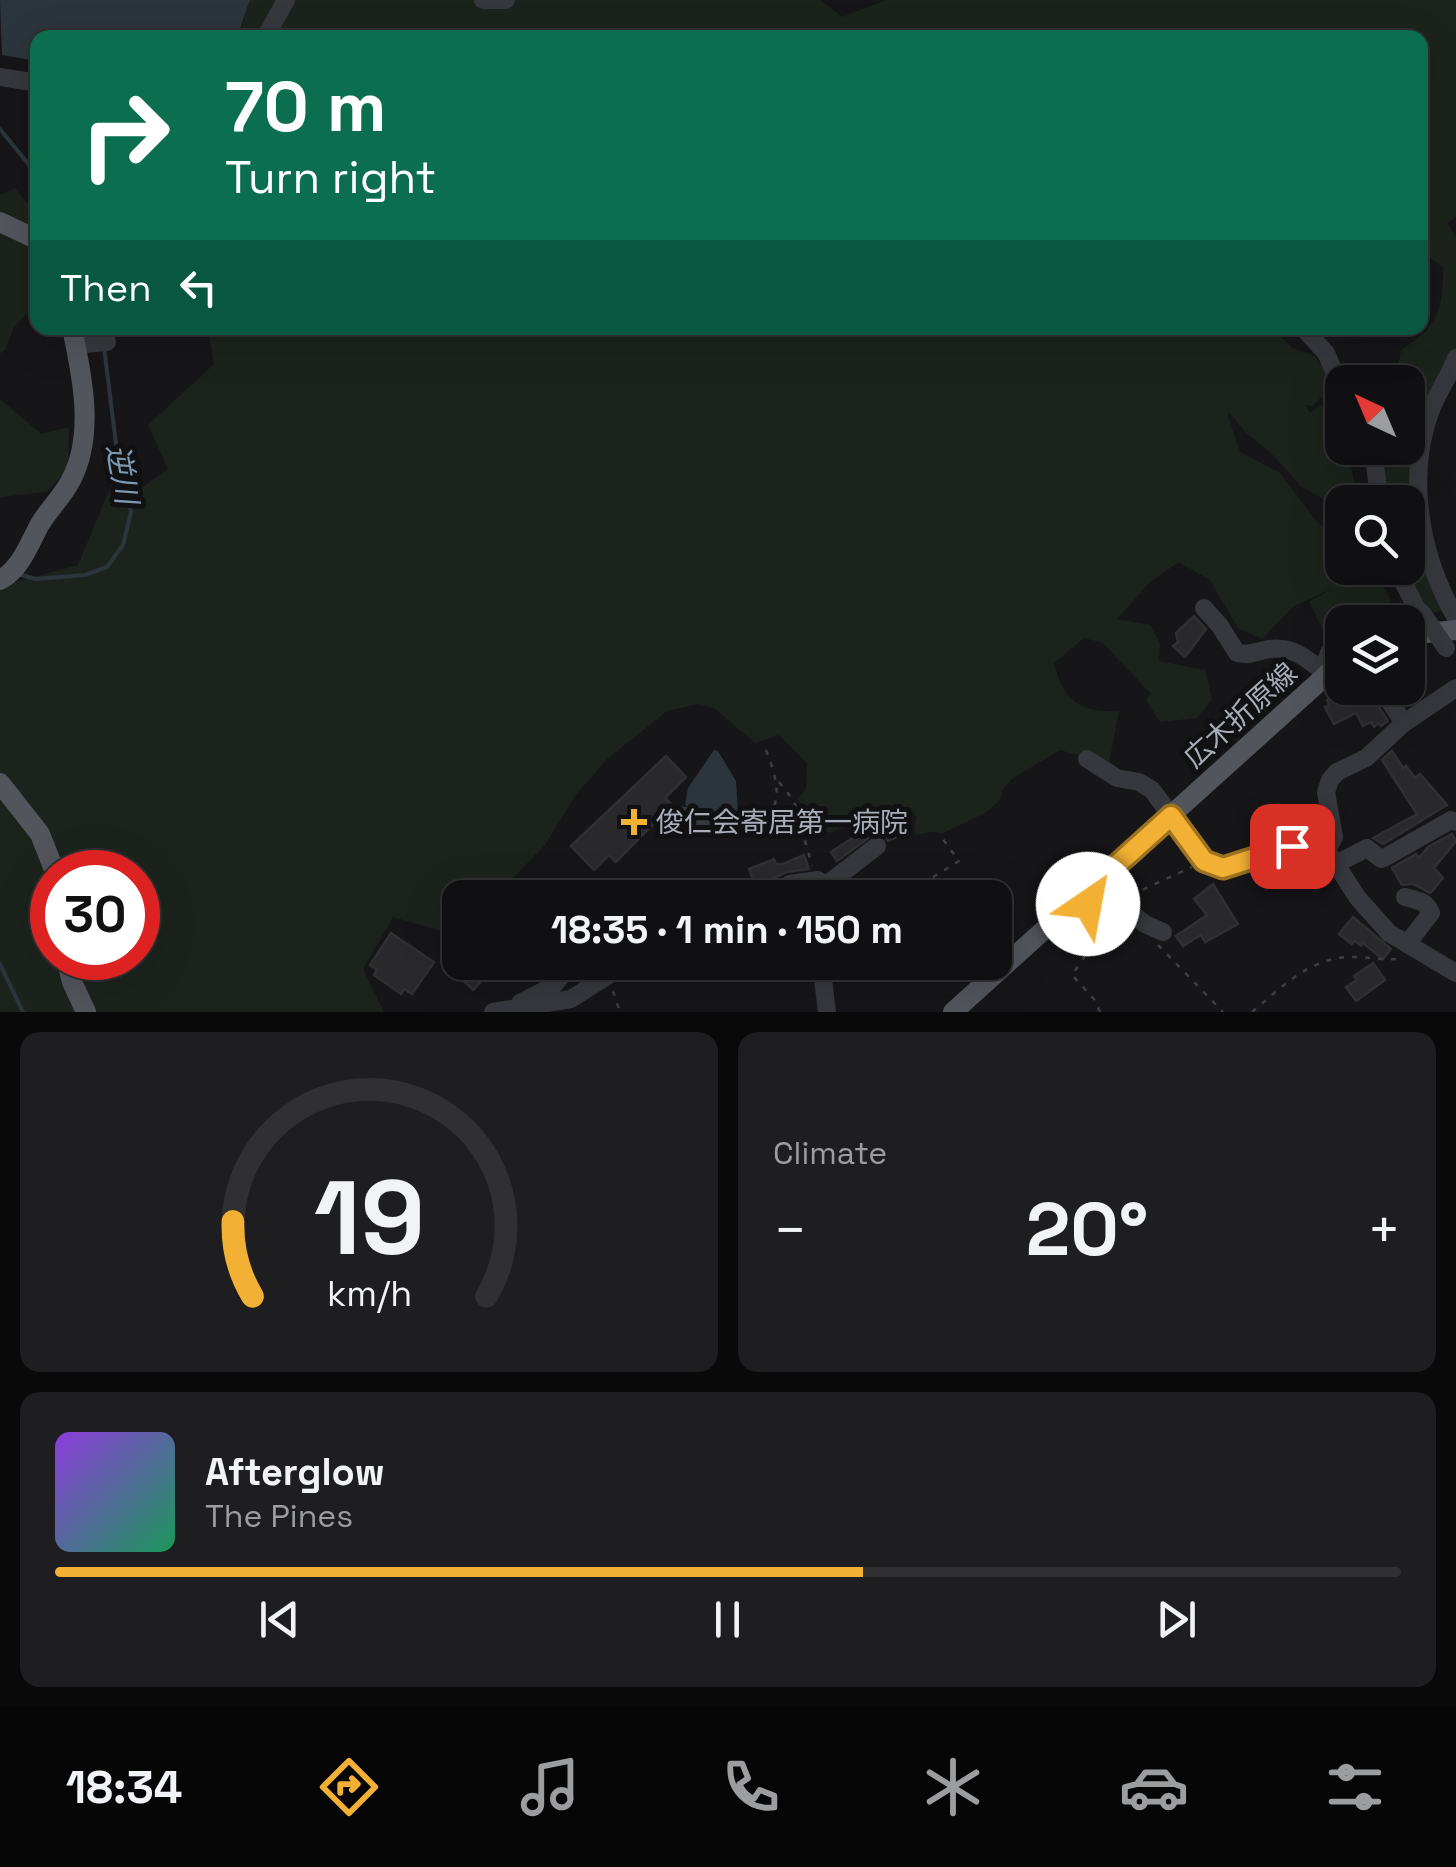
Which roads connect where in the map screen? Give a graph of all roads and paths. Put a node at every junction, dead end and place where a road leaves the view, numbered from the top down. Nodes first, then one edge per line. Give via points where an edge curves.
1 (286, 0) edge
2 (482, 0) edge
3 (506, 0) edge
4 (270, 30) edge
5 (0, 78) edge
6 (30, 82) edge
7 (0, 222) edge
8 (30, 236) edge
9 (1309, 335) edge
10 (74, 336) edge
11 (107, 342) dead end
12 (1456, 358) edge
13 (1331, 365) edge
14 (0, 580) edge
15 (1204, 608) dead end
16 (1425, 617) edge
17 (1456, 618) edge
18 (1425, 639) edge
19 (1453, 646) edge
20 (1325, 665) edge
21 (1323, 673) junction
22 (1456, 688) edge
23 (1392, 705) edge
24 (1404, 723) junction
25 (763, 742) dead end
26 (1086, 759) dead end
27 (778, 781) junction
28 (0, 782) edge
29 (678, 815) dead end
30 (1171, 816) junction
31 (714, 821) joint
32 (1456, 822) edge
33 (942, 838) dead end
34 (877, 846) dead end
35 (46, 850) edge
36 (1332, 857) junction
37 (1204, 861) junction
38 (821, 880) edge
39 (834, 880) edge
40 (927, 880) edge
41 (1406, 897) dead end
42 (1078, 900) junction
43 (1112, 903) junction
44 (1122, 924) dead end
45 (1105, 927) junction
46 (1158, 936) joint
47 (1413, 948) junction
48 (1456, 973) edge
49 (72, 980) edge
50 (559, 980) edge
51 (603, 980) edge
52 (612, 980) edge
53 (823, 980) edge
54 (502, 1010) edge
55 (86, 1012) edge
56 (620, 1012) edge
57 (827, 1012) edge
58 (953, 1012) edge
59 (1100, 1012) edge
60 (1223, 1012) edge
61 (1252, 1012) edge

1 - 4 street
2 - 3 street
5 - 6 street
7 - 8 main road
9 - 13 street
10 - 11 street
10 - 14 main road via 84,401 78,464 23,557
12 - 17 street via 1426,427 1418,486 1427,556
15 - 21 street via 1237,653 1284,648
16 - 19 street, bridge
18 - 19 main road
20 - 21 street
21 - 30 main road, 広木折原線
22 - 24 street
23 - 24 street
24 - 36 street via 1330,780
25 - 27 path
26 - 30 street via 1152,790
27 - 31 path via 776,802 765,816
27 - 38 path via 794,801
28 - 35 main road
29 - 31 street
30 - 37 street
30 - 42 main road, 広木折原線
32 - 36 street via 1384,858 1367,848
33 - 40 path via 959,862
34 - 39 street
36 - 37 street via 1292,846 1223,868
36 - 47 street via 1378,921
37 - 43 path
41 - 47 street via 1431,912
42 - 43 street
42 - 58 main road, 広木折原線
43 - 45 path
43 - 46 street
44 - 45 path
45 - 59 path via 1072,975
46 - 60 path
47 - 48 street
47 - 61 path via 1385,961 1350,956 1312,965
49 - 55 main road
50 - 54 street
51 - 54 street via 571,999
52 - 56 path
53 - 57 street

